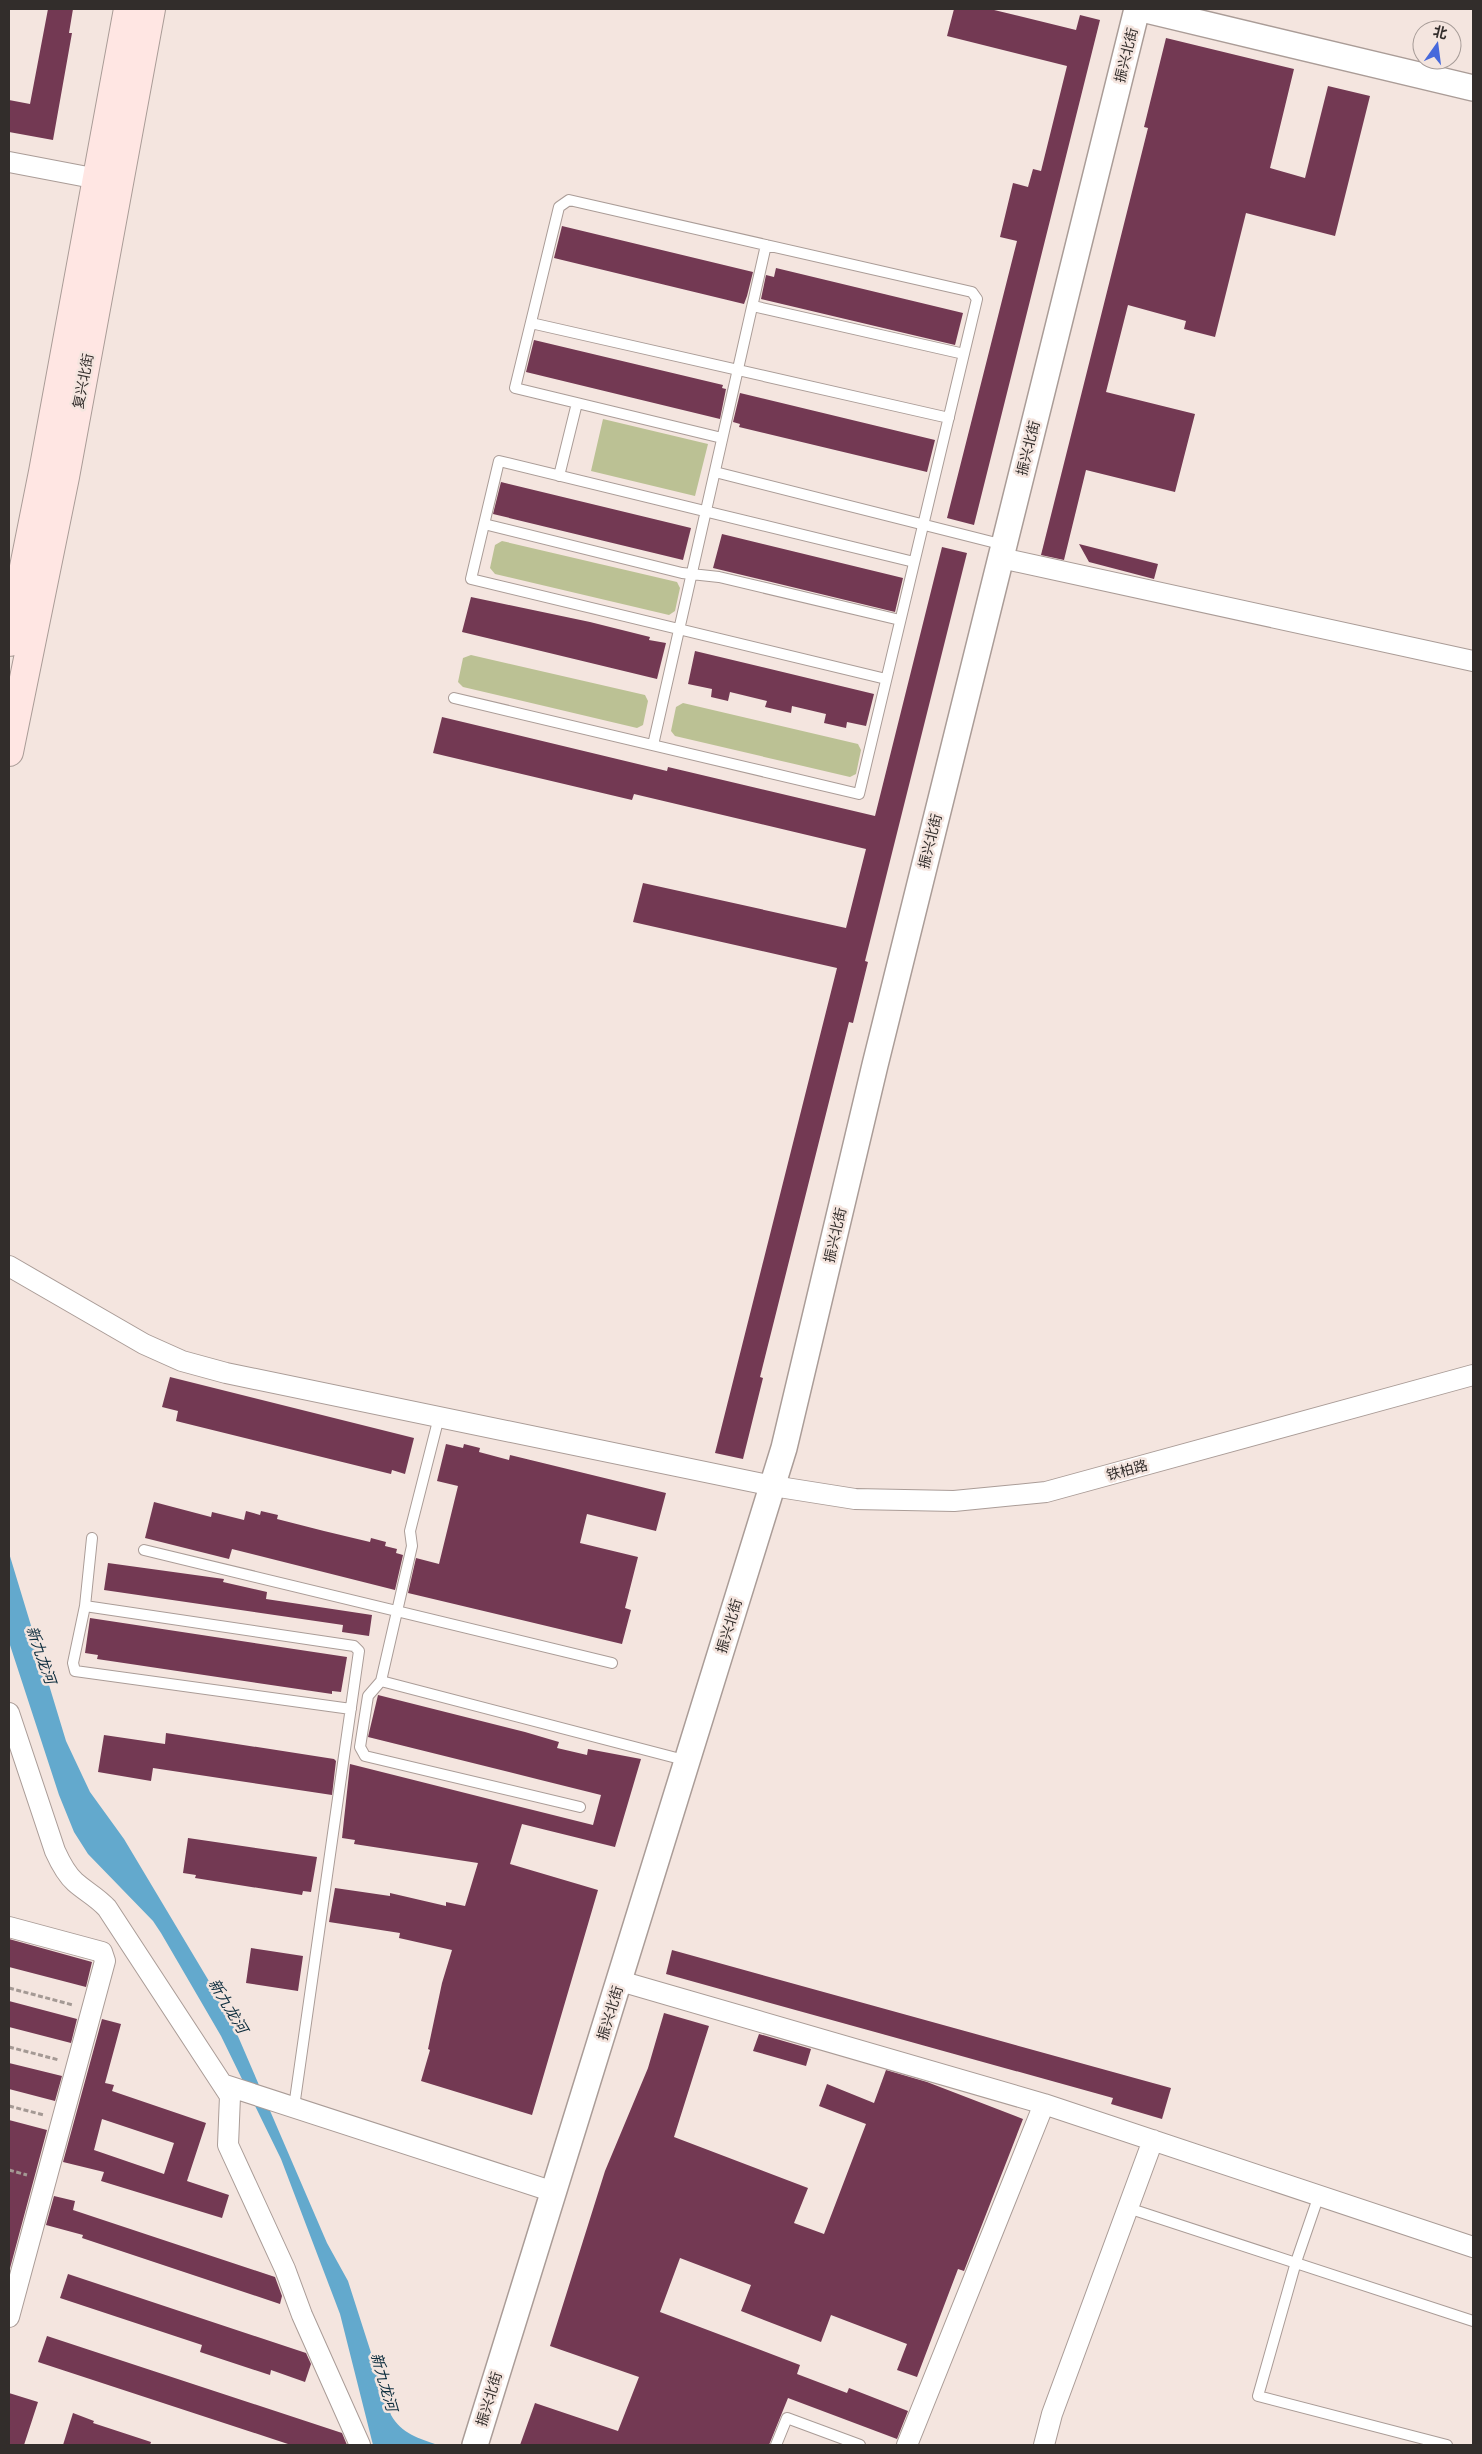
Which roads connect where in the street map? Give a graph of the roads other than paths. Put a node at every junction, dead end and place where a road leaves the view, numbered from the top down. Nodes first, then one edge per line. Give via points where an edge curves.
1 (128, 9) edge
2 (151, 9) edge
3 (1137, 9) edge
4 (1142, 9) edge
5 (1473, 88) edge
6 (9, 162) edge
7 (98, 178) junction
8 (766, 245) junction
9 (753, 306) junction
10 (531, 323) junction
11 (964, 354) junction
12 (738, 370) junction
13 (577, 403) junction
14 (948, 418) junction
15 (722, 438) junction
16 (715, 472) junction
17 (559, 476) junction
18 (706, 512) junction
19 (484, 524) junction
20 (923, 524) junction
21 (1002, 551) junction
22 (914, 562) junction
23 (692, 574) junction
24 (900, 620) junction
25 (679, 629) junction
26 (9, 642) edge
27 (1473, 661) edge
28 (886, 679) junction
29 (454, 698) dead end
30 (653, 745) junction
31 (9, 752) edge
32 (9, 1266) edge
33 (1473, 1375) edge
34 (439, 1417) junction
35 (772, 1486) junction
36 (92, 1538) dead end
37 (144, 1550) dead end
38 (85, 1606) junction
39 (397, 1612) junction
40 (612, 1663) dead end
41 (381, 1681) junction
42 (351, 1709) junction
43 (9, 1713) edge
44 (688, 1761) junction
45 (580, 1807) dead end
46 (9, 1928) edge
47 (620, 1981) junction
48 (231, 2087) junction
49 (1044, 2104) junction
50 (286, 2105) junction
51 (1153, 2140) junction
52 (554, 2192) junction
53 (1318, 2195) junction
54 (1128, 2208) junction
55 (1473, 2247) edge
56 (1296, 2262) junction
57 (9, 2317) edge
58 (1473, 2321) edge
59 (360, 2445) edge
60 (475, 2445) edge
61 (776, 2445) edge
62 (860, 2445) edge
63 (907, 2445) edge
64 (1044, 2445) edge
65 (1447, 2445) edge

1 - 7 main road, 复兴北街
2 - 31 main road, 复兴北街 via 67,467
3 - 21 street, 振兴北街
4 - 5 street
6 - 7 street
7 - 26 main road, 复兴北街
8 - 9 lane
8 - 10 lane via 569,200 559,207
8 - 11 lane via 972,292 977,299
9 - 11 lane
9 - 12 lane
10 - 12 lane
10 - 13 lane via 515,388
11 - 14 lane
12 - 14 lane
12 - 15 lane
13 - 15 lane
13 - 17 lane
14 - 20 lane
15 - 16 lane
16 - 18 lane
16 - 20 lane
17 - 18 lane
17 - 19 lane via 499,461
18 - 22 lane
18 - 23 lane
19 - 23 lane
19 - 25 lane via 472,579
20 - 21 lane
20 - 22 lane
21 - 27 street
21 - 35 street, 振兴北街 via 784,1448
22 - 24 lane
23 - 24 lane via 719,576
23 - 25 lane
24 - 28 lane
25 - 28 lane
25 - 30 lane
28 - 30 lane via 859,794
29 - 30 lane
32 - 34 street, 铁柏路 via 144,1344 182,1361
33 - 35 street, 铁柏路 via 1046,1492 954,1501 875,1500
34 - 35 street, 铁柏路
34 - 39 lane via 410,1531 412,1546
35 - 44 street, 振兴北街
36 - 38 lane
37 - 39 lane
38 - 42 lane via 354,1646 359,1652
38 - 42 lane via 75,1671
39 - 40 lane
39 - 41 lane
41 - 44 lane
41 - 45 lane via 368,1696 360,1747 365,1756
42 - 50 lane
43 - 48 street via 63,1868 107,1908
44 - 47 street, 振兴北街
46 - 57 street via 102,1952 106,1961
47 - 49 street
47 - 52 street, 振兴北街
48 - 50 street
48 - 59 street via 228,2145
49 - 51 street
49 - 63 street
50 - 52 street
51 - 53 street
51 - 54 street
52 - 60 street, 振兴北街
53 - 55 street
53 - 56 lane
54 - 56 lane
54 - 64 street via 1052,2414
56 - 58 lane
56 - 65 lane via 1258,2396
61 - 62 lane via 787,2418

